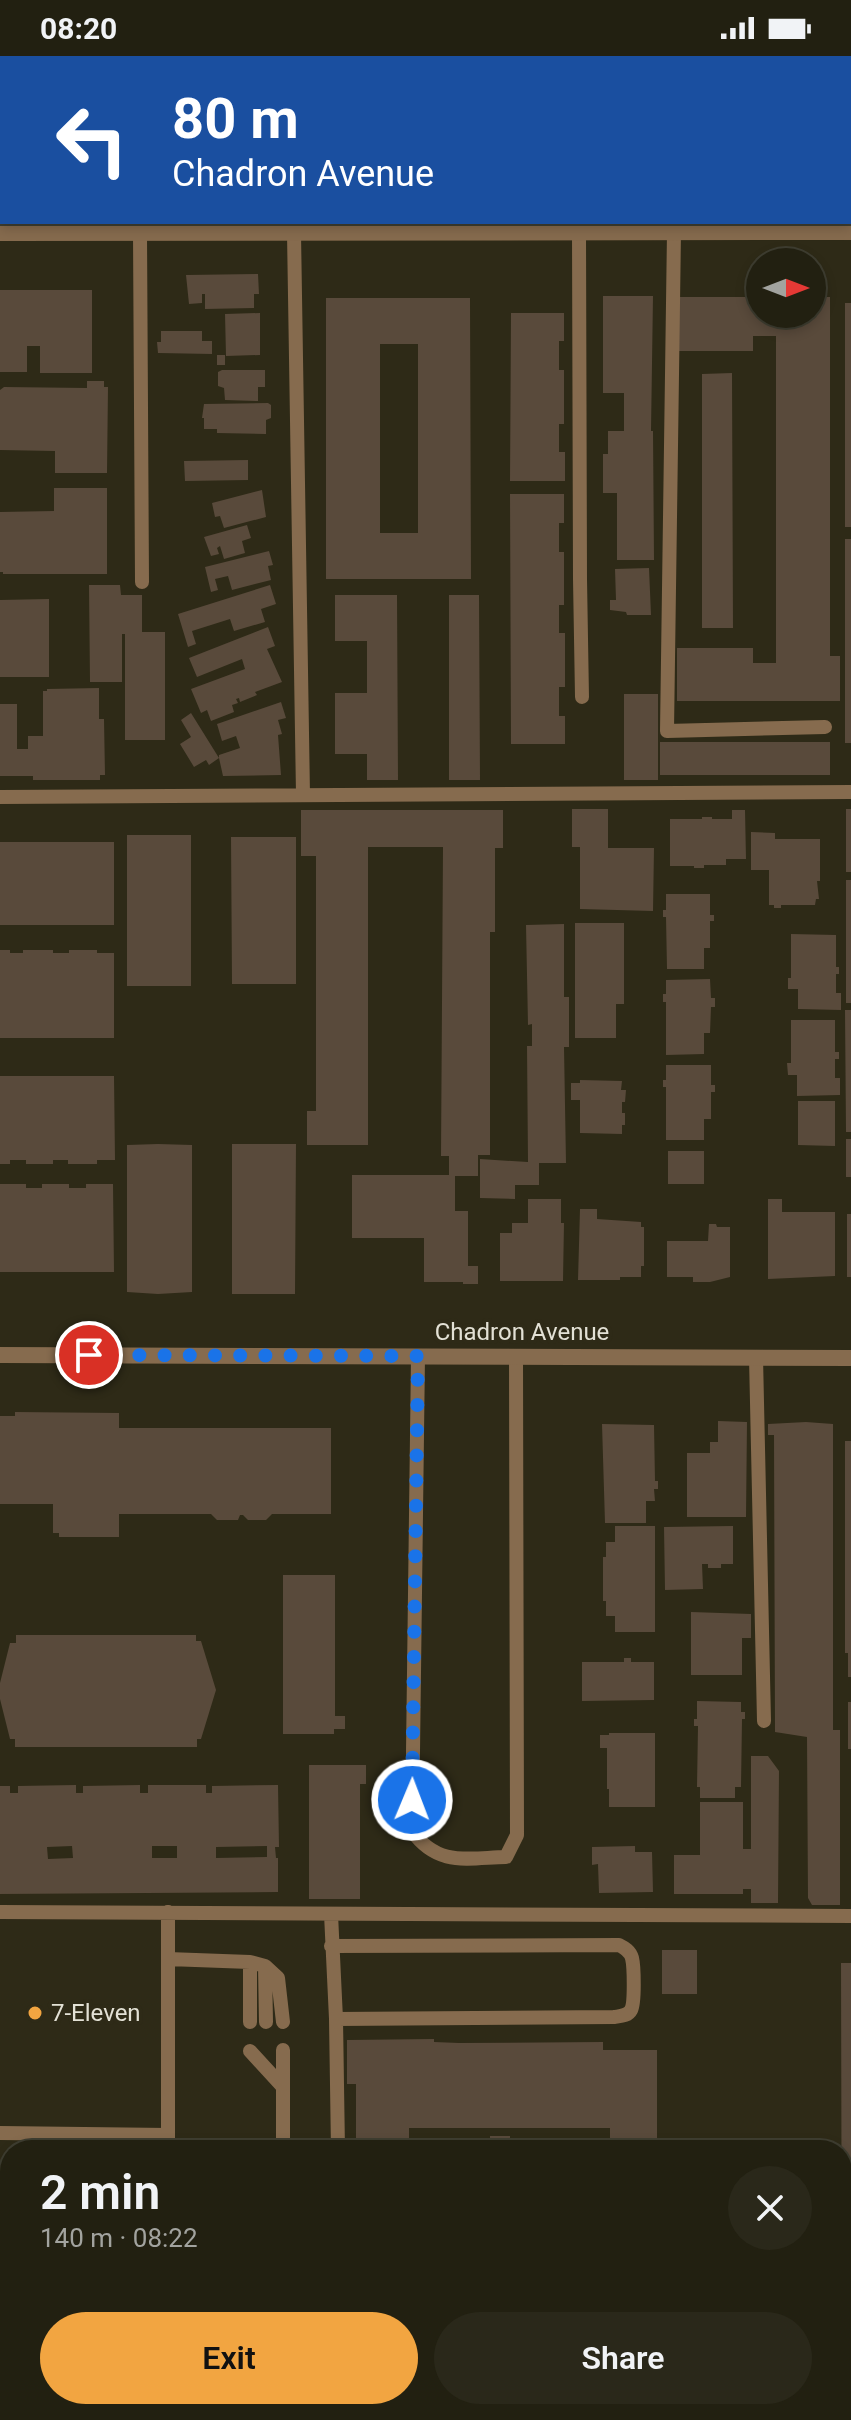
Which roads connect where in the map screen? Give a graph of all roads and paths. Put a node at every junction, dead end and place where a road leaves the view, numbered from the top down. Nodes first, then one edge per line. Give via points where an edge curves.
1 (213, 227) edge
2 (391, 227) edge
3 (776, 227) edge
4 (579, 232) junction
5 (674, 232) junction
6 (851, 232) edge
7 (0, 233) edge
8 (140, 233) junction
9 (294, 233) junction
10 (142, 582) dead end
11 (582, 697) dead end
12 (825, 727) dead end
13 (851, 792) edge
14 (303, 795) junction
15 (0, 797) edge
16 (0, 1355) edge
17 (418, 1356) junction
18 (516, 1356) junction
19 (756, 1357) junction
20 (851, 1358) edge
21 (764, 1721) dead end
22 (0, 1912) edge
23 (168, 1912) junction
24 (331, 1914) junction
25 (851, 1916) edge
26 (331, 1946) junction
27 (168, 1959) junction
28 (258, 1964) junction
29 (336, 2019) junction
30 (258, 2022) dead end
31 (283, 2022) dead end
32 (266, 2050) dead end
33 (283, 2050) dead end
34 (250, 2051) dead end
35 (266, 2071) junction
36 (283, 2087) junction
37 (0, 2133) edge
38 (33, 2133) junction
39 (96, 2134) junction
40 (33, 2140) edge
41 (96, 2140) edge
42 (150, 2140) edge
43 (168, 2140) edge
44 (283, 2140) edge
45 (338, 2140) edge

1 - 8 street
1 - 9 street
2 - 4 street
2 - 9 street
3 - 5 street
3 - 6 street
4 - 5 street
4 - 11 lane
5 - 12 lane via 667,731
7 - 8 street
8 - 10 lane
9 - 14 lane
13 - 14 lane
14 - 15 lane
16 - 17 street, Chadron Avenue
17 - 18 street, Chadron Avenue
17 - 18 lane via 412,1831 423,1846 446,1858 506,1857 517,1835
18 - 19 street, Chadron Avenue
19 - 20 street, Chadron Avenue
19 - 21 lane
22 - 23 lane
23 - 24 lane
23 - 27 lane
24 - 25 lane
24 - 26 lane
26 - 29 lane
26 - 29 lane via 619,1945 633,1960 633,2003 626,2015
27 - 28 lane
27 - 43 lane
28 - 30 lane
28 - 31 lane via 278,1978
29 - 45 lane
32 - 35 lane
33 - 36 lane
34 - 35 lane
35 - 36 lane
36 - 44 lane
37 - 38 lane
38 - 39 lane
38 - 40 lane
39 - 41 lane
39 - 42 lane

